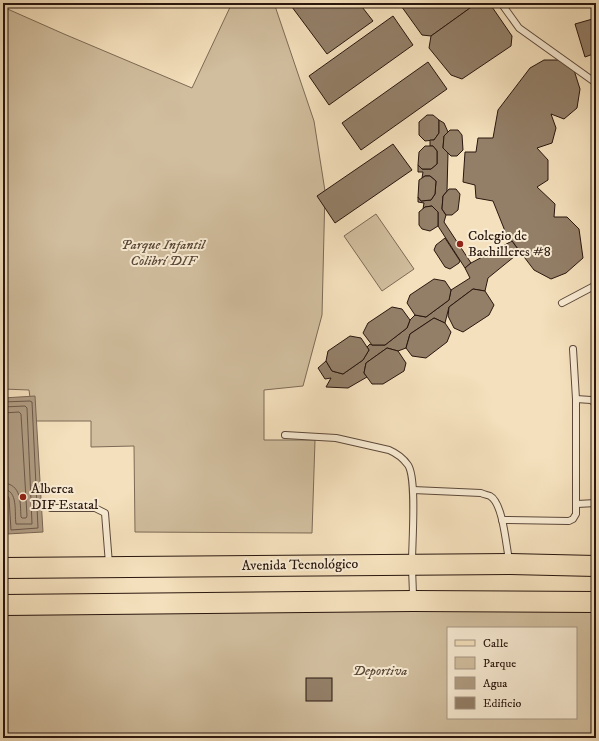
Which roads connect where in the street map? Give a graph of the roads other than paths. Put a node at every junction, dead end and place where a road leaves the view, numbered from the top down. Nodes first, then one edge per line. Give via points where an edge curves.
1 (501, 3) edge
2 (596, 84) edge
3 (596, 285) edge
4 (562, 303) dead end
5 (573, 349) dead end
6 (576, 399) junction
7 (596, 404) edge
8 (285, 435) dead end
9 (413, 490) junction
10 (577, 504) junction
11 (596, 504) edge
12 (50, 508) dead end
13 (502, 520) junction
14 (412, 564) junction
15 (510, 564) junction
16 (596, 566) edge
17 (109, 567) junction
18 (3, 568) edge
19 (413, 601) junction
20 (596, 602) edge
21 (3, 605) edge

1 - 2 lane via 520,28
3 - 4 lane
5 - 6 lane
6 - 7 lane via 590,400
6 - 10 lane
8 - 9 lane via 336,438 389,450 408,465
9 - 13 lane via 481,493 490,496 497,504
9 - 14 lane
10 - 11 lane
10 - 13 lane via 575,517 569,521
12 - 17 lane via 95,508 105,513
13 - 15 lane
14 - 15 main road, Avenida Tecnológico
14 - 17 main road, Avenida Tecnológico
14 - 19 lane
15 - 16 main road, Avenida Tecnológico
17 - 18 main road, Avenida Tecnológico
19 - 20 main road
19 - 21 main road

